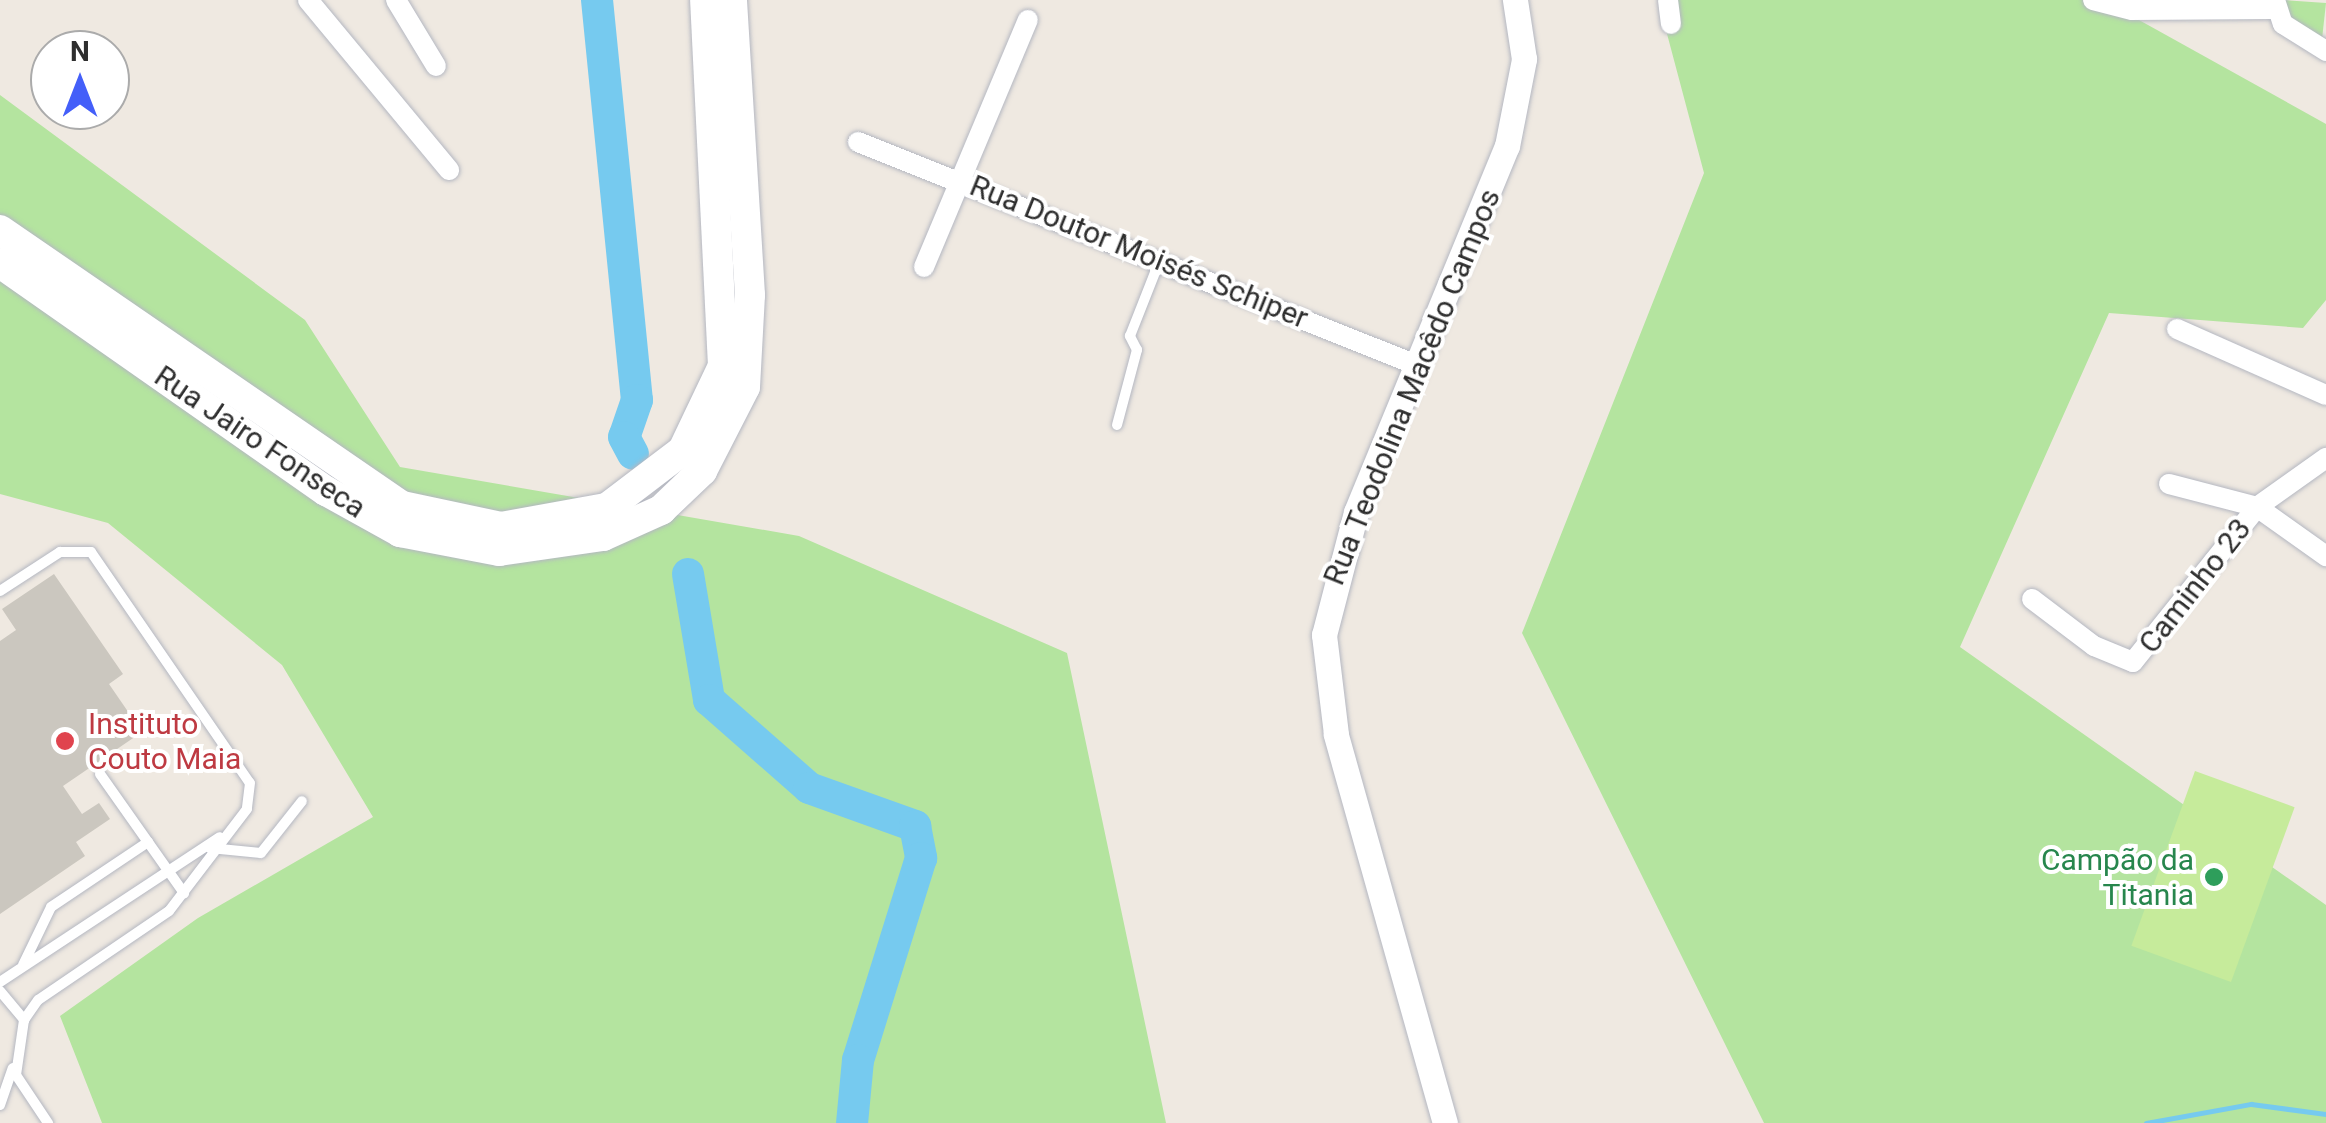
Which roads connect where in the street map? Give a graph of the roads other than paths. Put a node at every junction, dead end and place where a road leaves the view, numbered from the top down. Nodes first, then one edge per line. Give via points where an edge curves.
1 (308, 0) edge
2 (396, 0) edge
3 (705, 0) edge
4 (732, 0) edge
5 (1515, 0) edge
6 (1668, 0) edge
7 (2093, 0) edge
8 (2274, 4) edge
9 (1028, 20) dead end
10 (1670, 24) dead end
11 (2326, 51) edge
12 (436, 66) dead end
13 (858, 142) dead end
14 (449, 170) dead end
15 (956, 178) junction
16 (0, 230) edge
17 (1160, 259) junction
18 (0, 262) edge
19 (924, 267) dead end
20 (2178, 329) dead end
21 (1419, 366) junction
22 (2326, 395) edge
23 (1117, 426) dead end
24 (2326, 458) edge
25 (2168, 484) dead end
26 (2257, 507) junction
27 (2326, 556) edge
28 (0, 591) edge
29 (2032, 599) dead end
30 (100, 774) dead end
31 (302, 801) dead end
32 (148, 842) junction
33 (209, 847) junction
34 (165, 866) junction
35 (184, 893) junction
36 (24, 965) junction
37 (0, 982) edge
38 (0, 992) edge
39 (24, 1020) junction
40 (14, 1063) junction
41 (0, 1104) edge
42 (48, 1122) edge
43 (1445, 1123) edge

1 - 14 street
2 - 12 street
3 - 16 main road, Rua Jairo Fonseca via 723,366 683,450 607,508 501,527 402,506
4 - 18 main road, Rua Jairo Fonseca via 751,332 744,388 702,471 661,510 603,536 498,551 451,548 387,526
5 - 21 street, Rua Teodolina Macêdo Campos via 1524,60 1515,117
6 - 10 street
7 - 8 street via 2132,10
8 - 11 street
9 - 15 street
13 - 15 street, Rua Doutor Moisés Schiper
15 - 17 street, Rua Doutor Moisés Schiper
15 - 19 street
17 - 21 street, Rua Doutor Moisés Schiper
17 - 23 lane via 1130,336 1137,350
20 - 22 street
21 - 43 street, Rua Teodolina Macêdo Campos via 1336,572 1324,649 1336,734
24 - 26 street
25 - 26 street
26 - 27 street
26 - 29 street, Caminho 23 via 2133,662 2094,646
28 - 33 lane via 60,552 82,549 100,560 246,773 250,802
30 - 32 lane
31 - 33 lane via 260,853
32 - 34 lane
32 - 36 lane via 51,907
33 - 34 lane
33 - 35 lane
34 - 35 lane
34 - 36 lane
35 - 39 lane
36 - 37 lane
38 - 39 lane
39 - 40 lane
40 - 41 lane
40 - 42 lane

